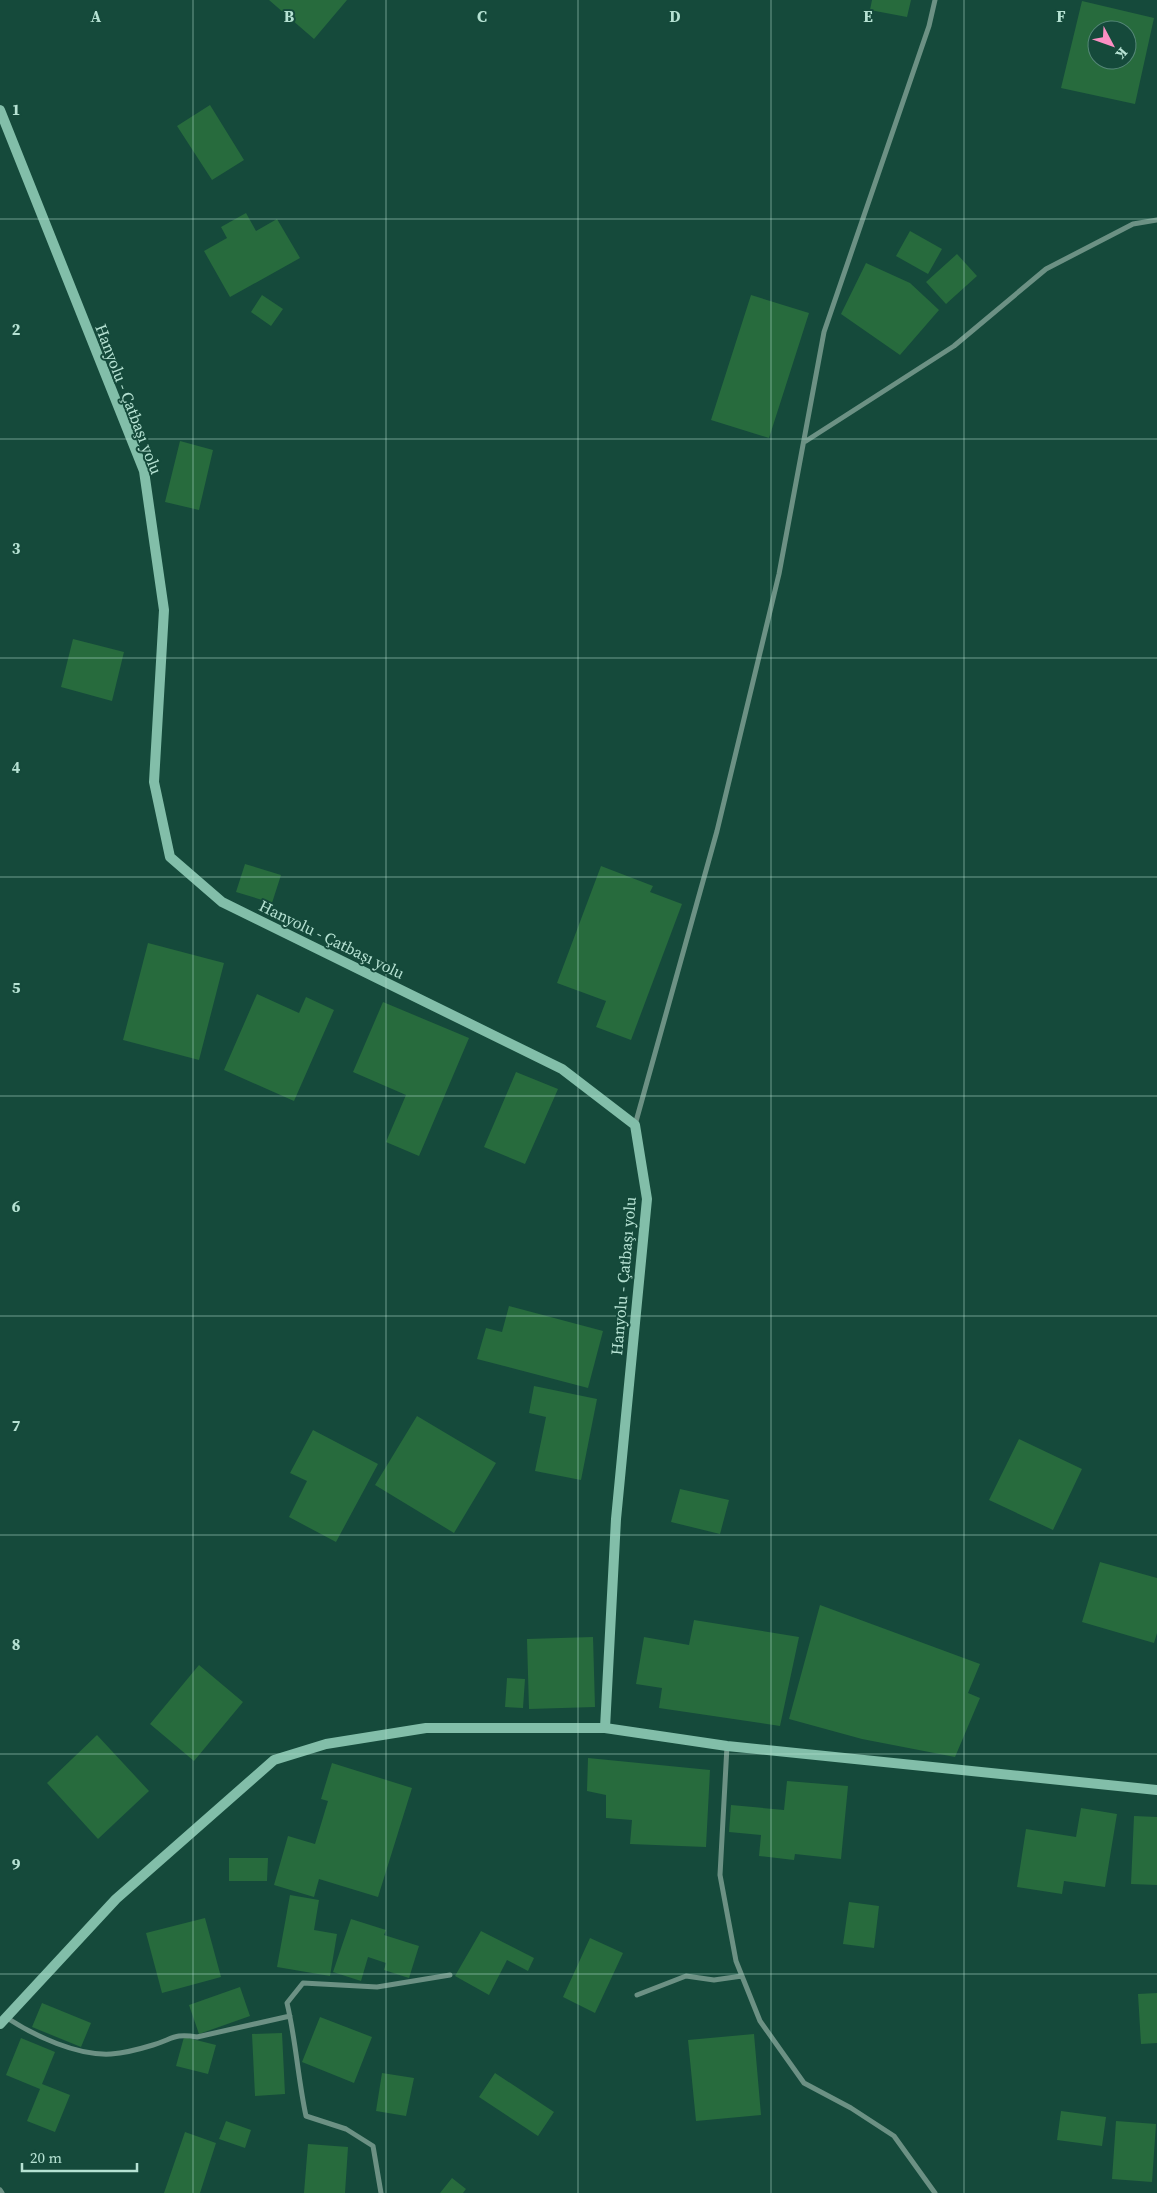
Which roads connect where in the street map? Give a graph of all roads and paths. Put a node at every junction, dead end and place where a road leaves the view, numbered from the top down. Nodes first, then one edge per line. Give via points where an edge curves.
1 (935, 0) edge
2 (0, 110) edge
3 (1157, 220) edge
4 (806, 441) junction
5 (635, 1124) junction
6 (605, 1728) junction
7 (728, 1746) junction
8 (1157, 1790) edge
9 (450, 1976) dead end
10 (742, 1976) junction
11 (637, 1995) dead end
12 (290, 2016) junction
13 (4, 2021) edge
14 (0, 2190) edge
15 (2, 2193) edge
16 (381, 2193) edge
17 (935, 2193) edge

1 - 4 street via 929,26 824,332
2 - 5 street, Hanyolu - Çatbaşı yolu via 144,472 164,610 154,782 170,857 222,902 562,1069
3 - 4 street via 1134,224 1046,269 954,346
4 - 5 street via 779,574 717,831
5 - 6 street, Hanyolu - Çatbaşı yolu via 647,1199 616,1520
6 - 7 street
6 - 13 street via 426,1728 326,1744 274,1760 116,1899
7 - 8 street
7 - 10 street via 720,1875 736,1961
9 - 12 street via 376,1987 304,1983 287,2003
10 - 11 street via 714,1980 686,1976
10 - 17 street via 760,2021 804,2084 851,2108 894,2136
12 - 13 street via 197,2037 182,2034 154,2045 110,2054 77,2050 32,2035
12 - 16 street via 306,2116 346,2129 372,2146
14 - 15 street

